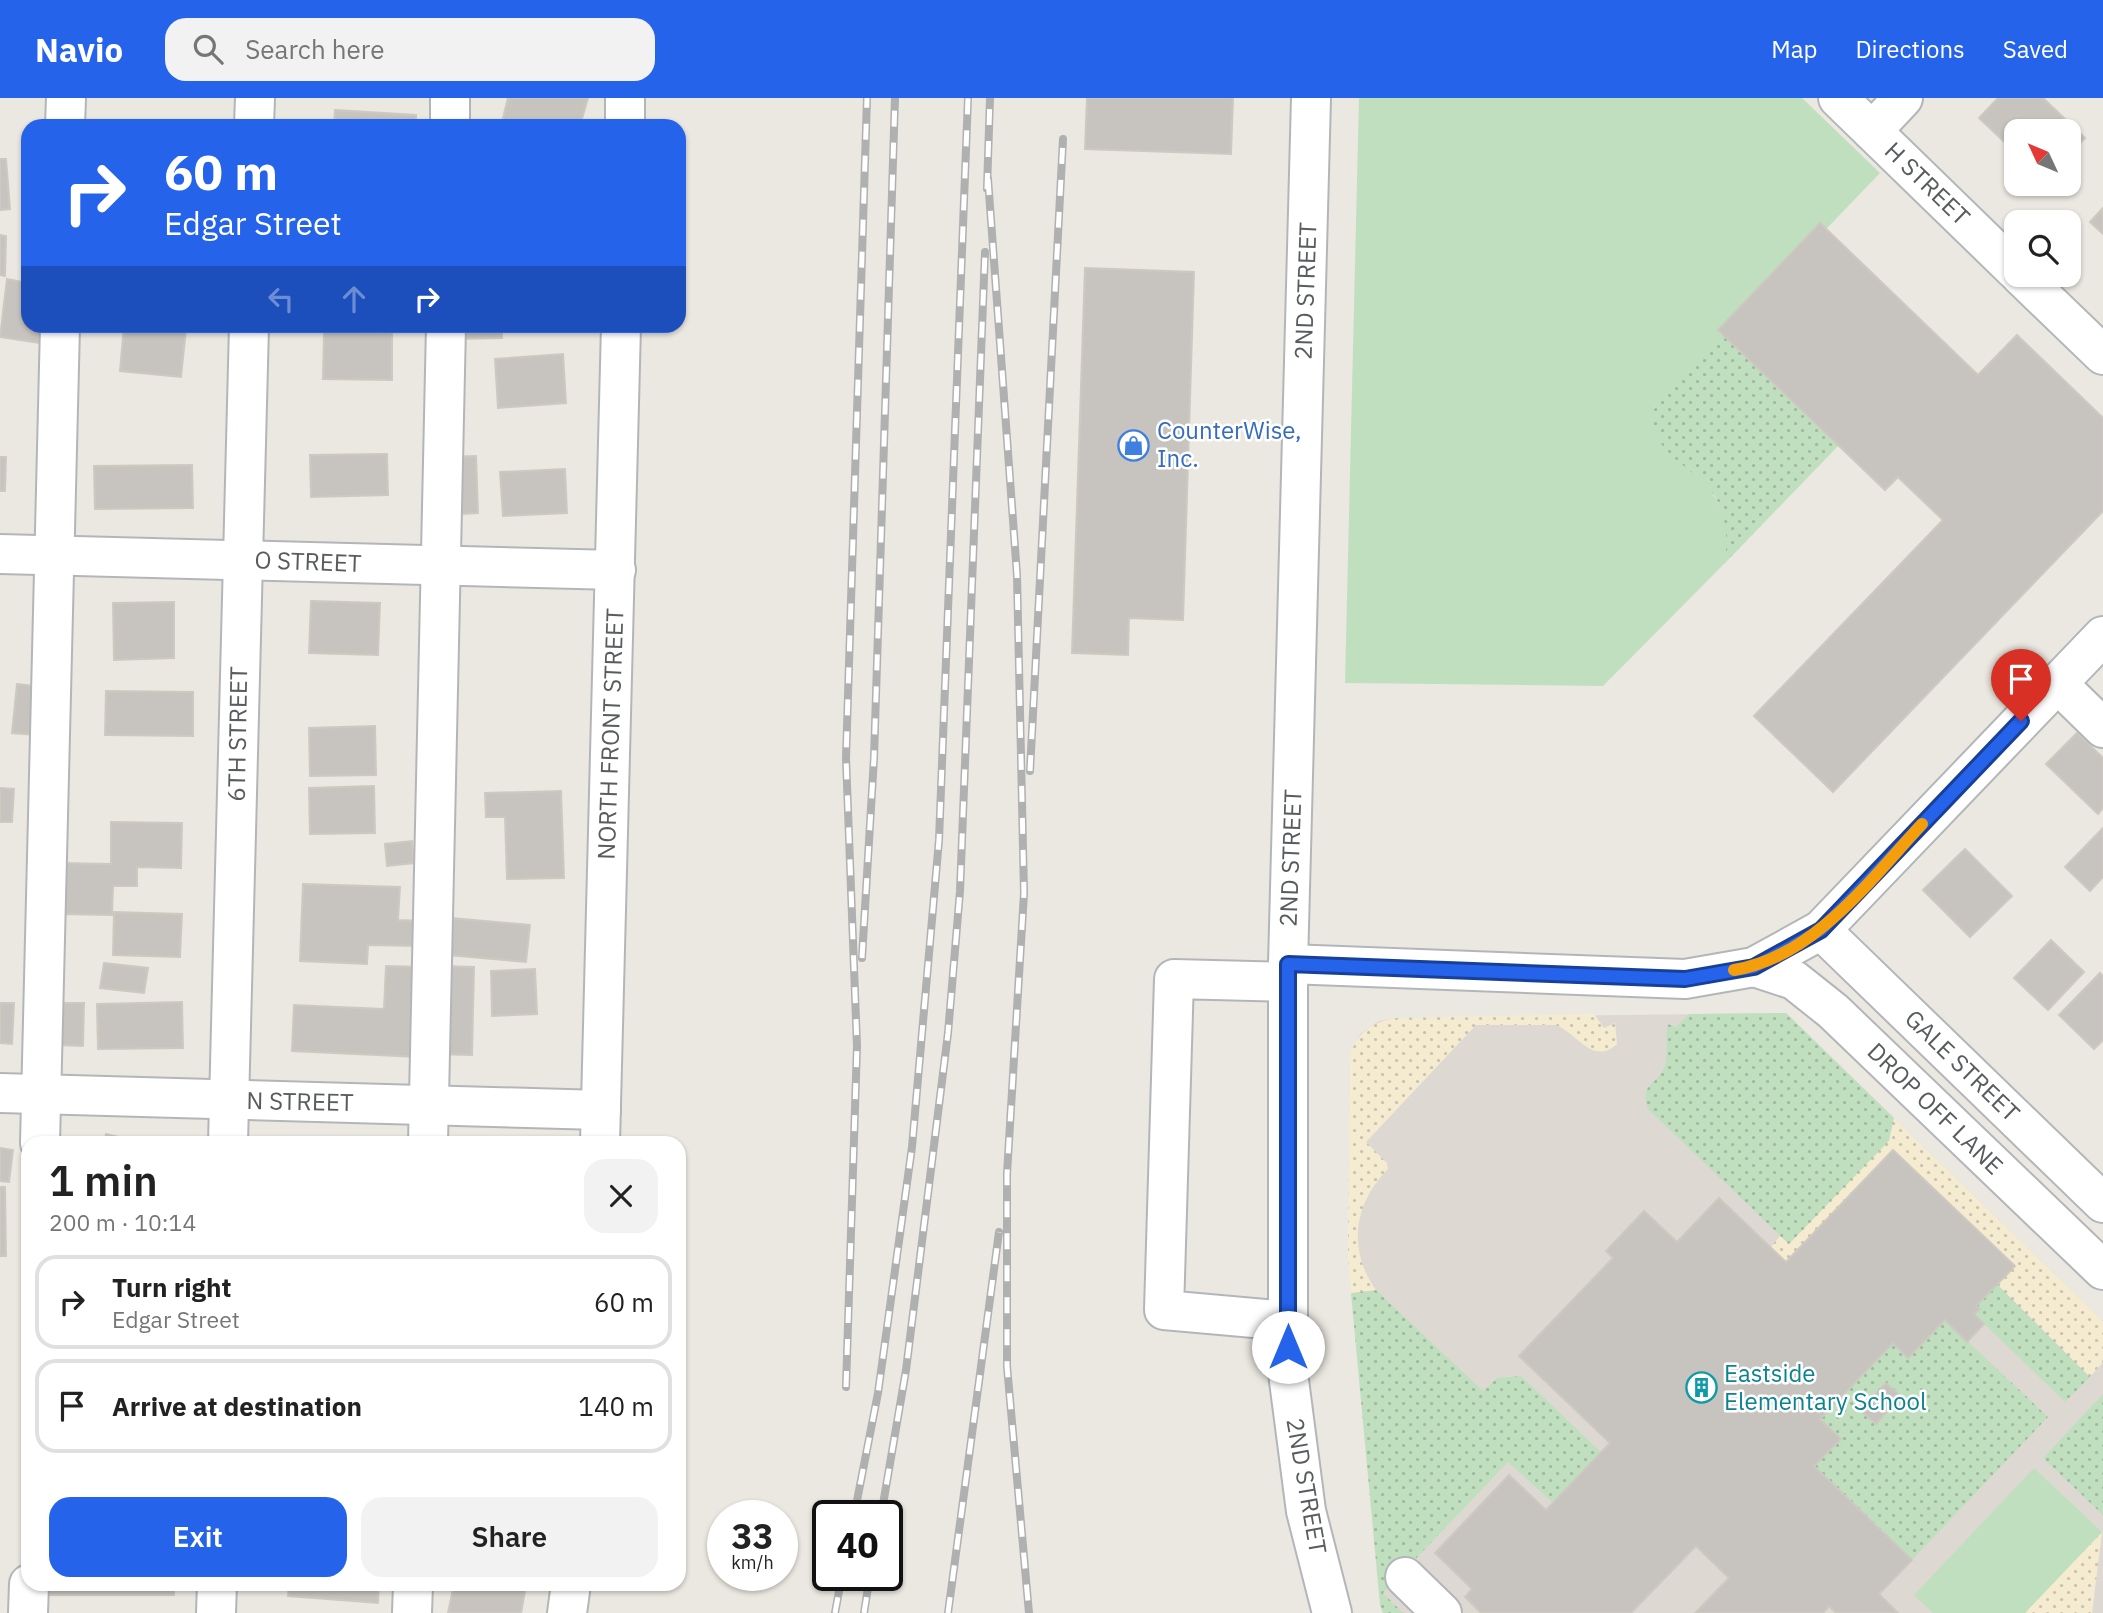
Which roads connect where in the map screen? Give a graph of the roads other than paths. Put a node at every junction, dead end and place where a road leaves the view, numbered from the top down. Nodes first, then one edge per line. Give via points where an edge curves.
1 (66, 98) edge
2 (255, 98) edge
3 (450, 98) edge
4 (625, 98) edge
5 (1311, 98) edge
6 (1838, 98) edge
7 (1903, 98) edge
8 (65, 119) edge
9 (254, 119) edge
10 (450, 119) edge
11 (625, 119) edge
12 (1872, 131) junction
13 (2004, 259) edge
14 (2032, 287) edge
15 (60, 333) edge
16 (249, 333) edge
17 (446, 333) edge
18 (621, 333) edge
19 (2103, 355) edge
20 (0, 554) edge
21 (54, 555) junction
22 (243, 560) junction
23 (442, 565) junction
24 (616, 570) junction
25 (2103, 636) edge
26 (2057, 683) junction
27 (2103, 728) edge
28 (1821, 930) junction
29 (1754, 967) junction
30 (1288, 973) junction
31 (1833, 1011) junction
32 (0, 1093) edge
33 (41, 1095) junction
34 (229, 1101) junction
35 (429, 1124) edge
36 (601, 1126) edge
37 (40, 1136) edge
38 (228, 1136) edge
39 (2103, 1203) edge
40 (2103, 1270) edge
41 (1288, 1321) junction
42 (1405, 1577) dead end
43 (29, 1591) edge
44 (217, 1591) edge
45 (413, 1591) edge
46 (570, 1591) edge
47 (28, 1613) edge
48 (216, 1613) edge
49 (412, 1613) edge
50 (567, 1613) edge
51 (1332, 1613) edge
52 (1442, 1613) edge

1 - 8 street
2 - 9 street
3 - 10 street
4 - 11 street
5 - 30 street, 2ND STREET
6 - 12 street, H STREET
7 - 12 street
12 - 13 street, H STREET
14 - 19 street
15 - 21 street
16 - 22 street, 6TH STREET
17 - 23 street
18 - 24 street, NORTH FRONT STREET
20 - 21 street, O STREET
21 - 22 street, O STREET
21 - 33 street
22 - 23 street, O STREET
22 - 34 street, 6TH STREET
23 - 24 street, O STREET
23 - 35 street
24 - 36 street, NORTH FRONT STREET
25 - 26 street
26 - 27 street
26 - 28 street
28 - 29 street
28 - 31 street via 1819,967
28 - 39 street, GALE STREET
29 - 30 street via 1685,979
29 - 31 street, DROP OFF LANE via 1794,980
30 - 41 street, 2ND STREET
30 - 41 street via 1174,979 1164,1310
31 - 40 street, DROP OFF LANE
32 - 33 street, N STREET
33 - 34 street, N STREET
33 - 37 street
34 - 35 street, N STREET
34 - 38 street, 6TH STREET
35 - 36 street, N STREET
41 - 51 street, 2ND STREET via 1288,1373 1306,1511
42 - 52 street
43 - 47 street
44 - 48 street
45 - 49 street
46 - 50 street

